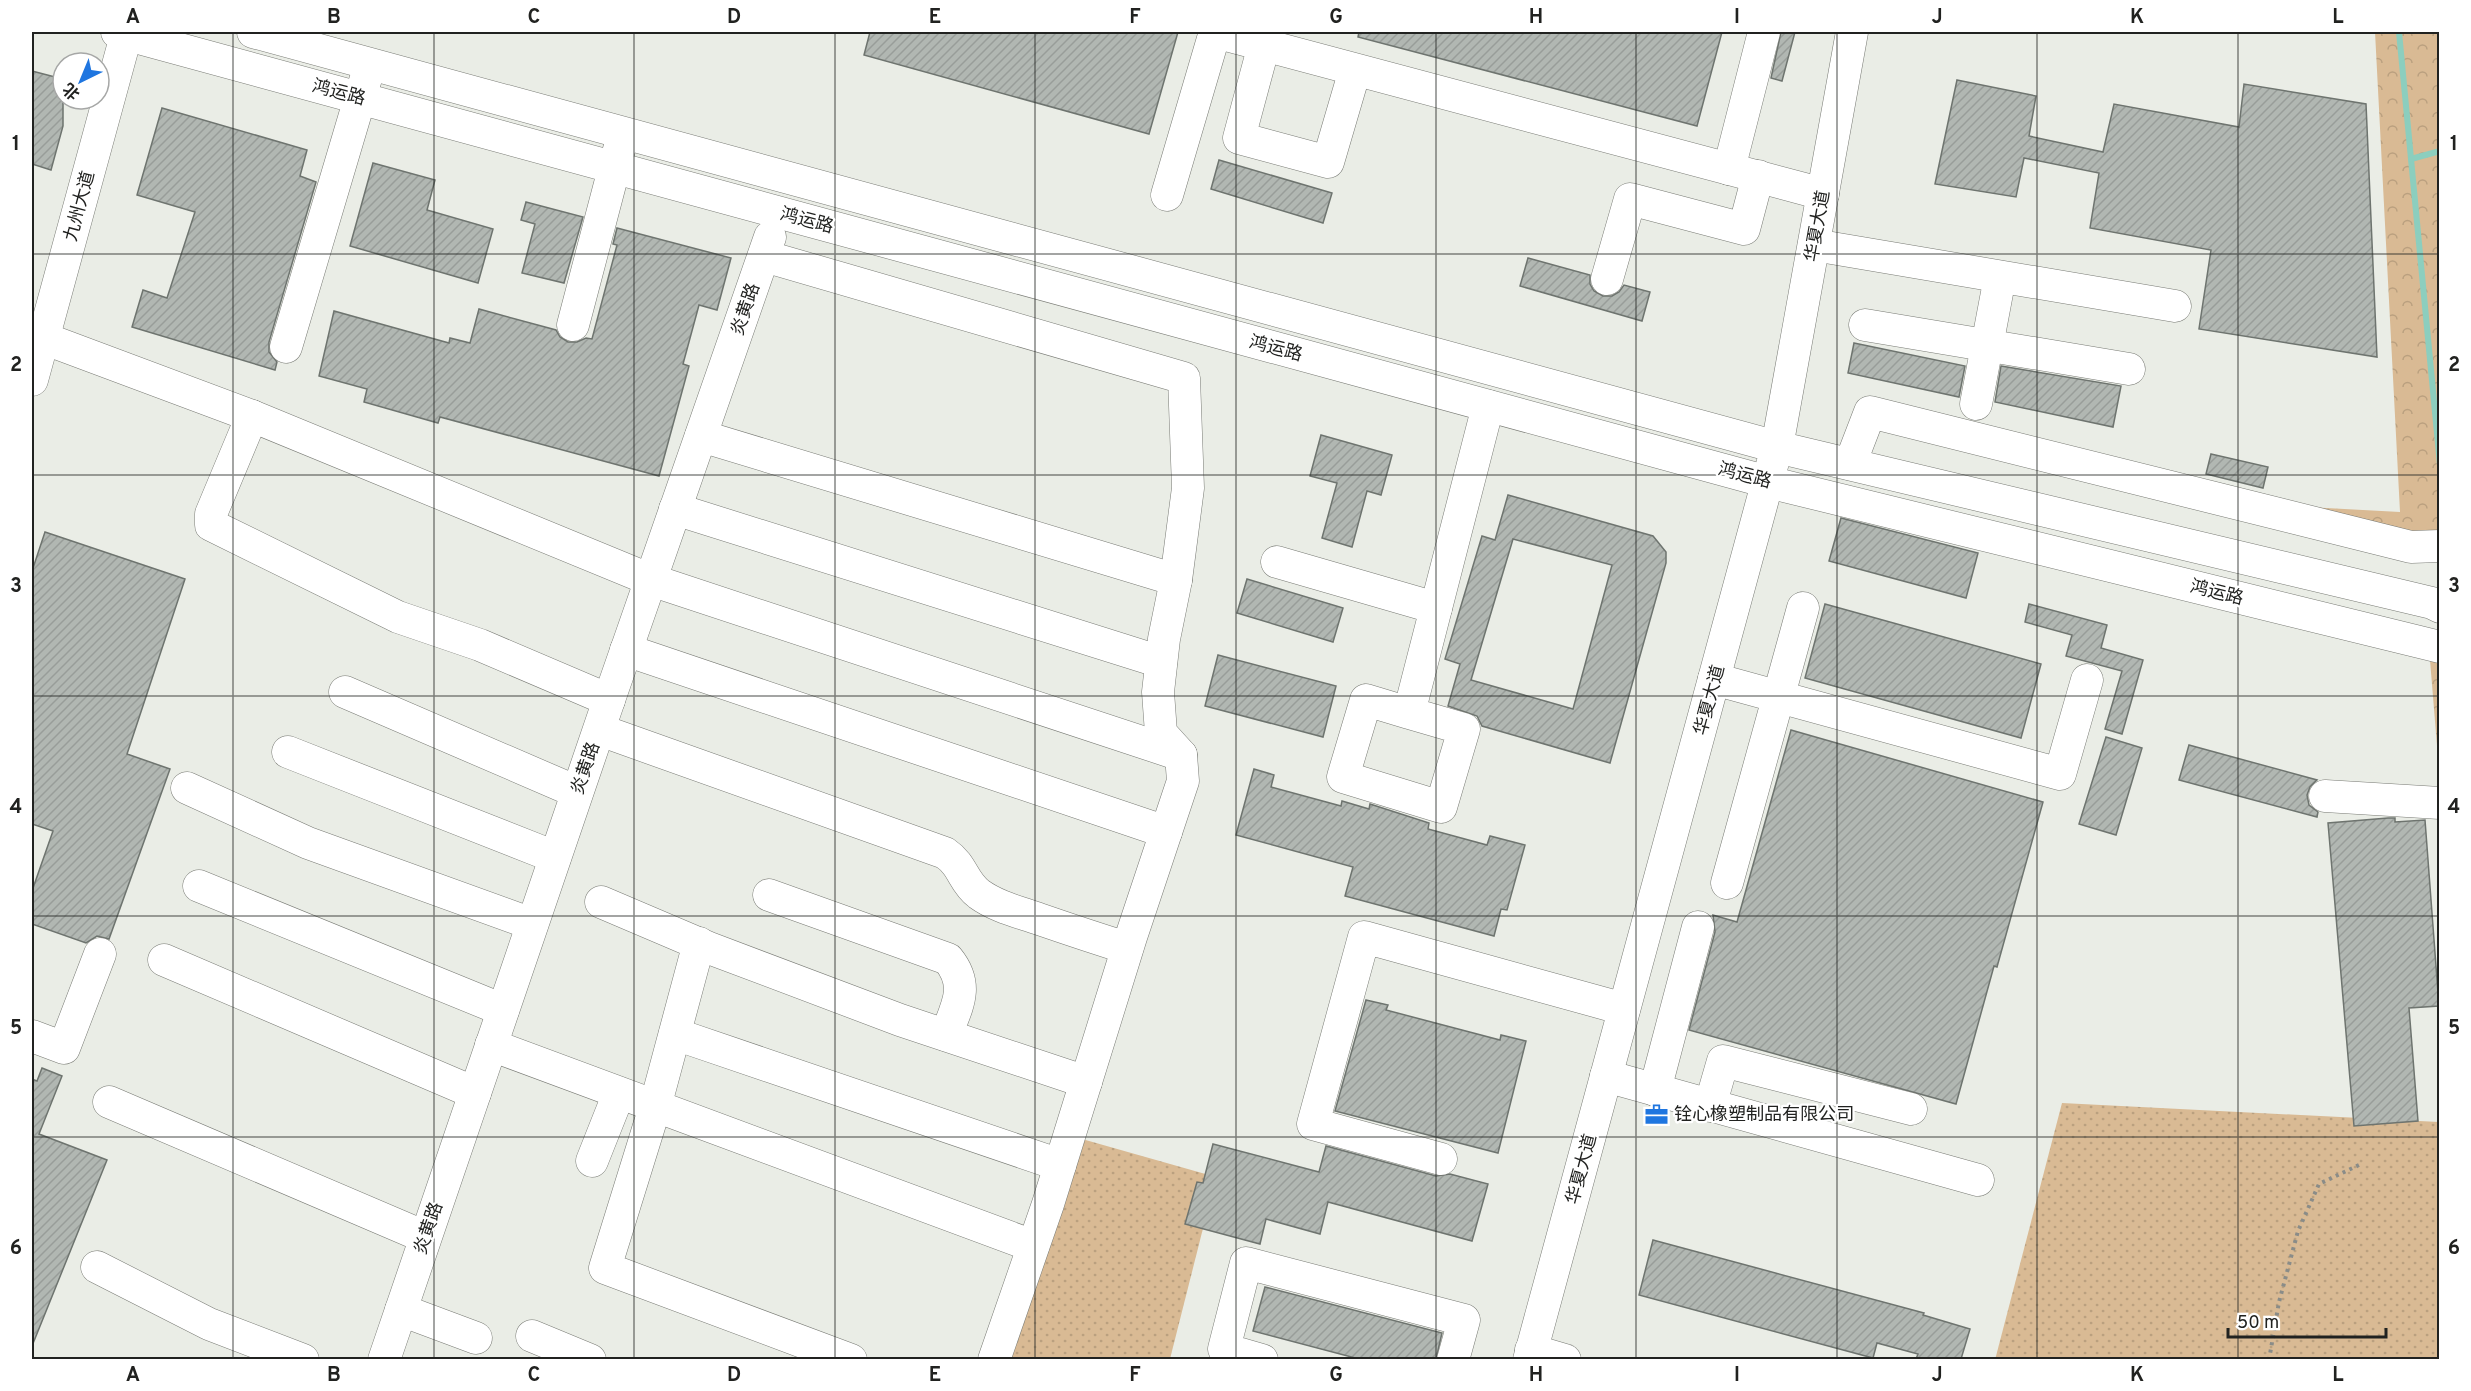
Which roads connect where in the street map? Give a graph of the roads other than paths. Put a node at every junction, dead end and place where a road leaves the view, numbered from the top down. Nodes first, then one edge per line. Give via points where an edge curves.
1 (124, 32) edge
2 (253, 32) edge
3 (1215, 32) edge
4 (1764, 32) edge
5 (1852, 32) edge
6 (335, 42) edge
7 (1264, 45) junction
8 (371, 63) junction
9 (1355, 70) junction
10 (322, 87) junction
11 (361, 98) junction
12 (624, 133) junction
13 (614, 167) junction
14 (1743, 172) junction
15 (783, 177) junction
16 (1823, 194) junction
17 (1167, 195) dead end
18 (779, 213) junction
19 (1814, 245) junction
20 (764, 256) junction
21 (2000, 277) junction
22 (1607, 279) dead end
23 (2175, 306) dead end
24 (573, 325) dead end
25 (1865, 325) dead end
26 (43, 338) junction
27 (1987, 345) junction
28 (286, 347) dead end
29 (2129, 369) dead end
30 (32, 380) edge
31 (1976, 404) dead end
32 (1488, 406) junction
33 (252, 416) junction
34 (701, 436) junction
35 (1777, 447) junction
36 (1850, 464) junction
37 (1768, 482) junction
38 (675, 509) junction
39 (2436, 546) edge
40 (1276, 562) dead end
41 (651, 580) junction
42 (1176, 580) junction
43 (2439, 607) edge
44 (1436, 608) junction
45 (1803, 608) dead end
46 (2439, 647) edge
47 (626, 650) junction
48 (1161, 662) junction
49 (1714, 679) junction
50 (2087, 680) dead end
51 (345, 692) dead end
52 (1778, 697) junction
53 (609, 700) junction
54 (1409, 713) dead end
55 (611, 734) dead end
56 (288, 752) dead end
57 (1181, 755) junction
58 (187, 788) dead end
59 (577, 792) junction
60 (2325, 796) dead end
61 (2439, 803) edge
62 (1166, 832) junction
63 (555, 857) junction
64 (1726, 884) dead end
65 (199, 886) dead end
66 (769, 895) dead end
67 (601, 902) dead end
68 (532, 924) junction
69 (1698, 927) dead end
70 (699, 943) junction
71 (1127, 948) junction
72 (100, 954) dead end
73 (164, 960) dead end
74 (1624, 1009) junction
75 (503, 1010) junction
76 (675, 1034) junction
77 (946, 1035) junction
78 (32, 1036) edge
79 (491, 1045) junction
80 (1606, 1076) junction
81 (1086, 1082) junction
82 (1655, 1090) junction
83 (619, 1093) junction
84 (474, 1094) junction
85 (109, 1102) dead end
86 (1710, 1106) junction
87 (655, 1107) junction
88 (1911, 1109) dead end
89 (1441, 1159) dead end
90 (592, 1161) dead end
91 (1060, 1165) junction
92 (1978, 1180) dead end
93 (425, 1237) junction
94 (1033, 1246) junction
95 (97, 1267) dead end
96 (401, 1310) junction
97 (532, 1336) dead end
98 (476, 1338) dead end
99 (1530, 1355) edge
100 (303, 1359) edge
101 (384, 1359) edge
102 (590, 1359) edge
103 (850, 1359) edge
104 (994, 1359) edge
105 (1262, 1359) edge
106 (1453, 1359) edge
107 (1564, 1359) edge

1 - 10 street, 鸿运路
1 - 26 street, 九州大道
2 - 6 street, 鸿运路
3 - 7 street
3 - 17 street
4 - 14 street
5 - 16 street, 华夏大道
6 - 8 street, 鸿运路
6 - 10 street
7 - 9 street
7 - 9 street via 1239,138 1329,162
8 - 11 street
8 - 12 street, 鸿运路
9 - 14 street
10 - 11 street, 鸿运路
11 - 13 street, 鸿运路
11 - 28 street
12 - 13 street
12 - 15 street, 鸿运路
13 - 18 street, 鸿运路
13 - 24 street
14 - 16 street
14 - 22 street via 1744,229 1630,199
15 - 18 street, 炎黄路
15 - 35 street, 鸿运路
16 - 19 street, 华夏大道
18 - 20 street, 炎黄路
18 - 32 street, 鸿运路
19 - 21 street
19 - 35 street, 华夏大道
20 - 34 street, 炎黄路
20 - 42 street via 1184,378 1188,488
21 - 23 street
21 - 27 street
25 - 27 street
26 - 30 street, 九州大道
26 - 33 street
27 - 29 street
27 - 31 street
32 - 37 street, 鸿运路
32 - 44 street
33 - 41 street
33 - 53 street via 211,514 211,525 398,617 480,645
34 - 38 street, 炎黄路
34 - 42 street
35 - 36 street, 鸿运路
35 - 37 street, 华夏大道
36 - 39 street via 1870,412 2411,547
36 - 43 street, 鸿运路
37 - 46 street, 鸿运路
37 - 49 street, 华夏大道
38 - 41 street, 炎黄路
38 - 48 street
40 - 44 street
41 - 47 street, 炎黄路
41 - 57 street
42 - 48 street
44 - 54 street
45 - 52 street
47 - 53 street, 炎黄路
47 - 62 street
48 - 57 street via 1161,733
49 - 52 street
49 - 74 street, 华夏大道
50 - 52 street via 2060,774
51 - 59 street
52 - 64 street
53 - 59 street, 炎黄路
55 - 71 street via 945,853 956,860 967,883 999,906
56 - 63 street
57 - 62 street via 1183,781
58 - 68 street via 308,843
59 - 63 street, 炎黄路
60 - 61 street
62 - 71 street
63 - 68 street, 炎黄路
65 - 75 street
66 - 77 street via 948,959 961,984 960,1000
67 - 70 street
68 - 75 street, 炎黄路
69 - 82 street
70 - 76 street
70 - 77 street
71 - 81 street
72 - 78 street via 64,1048
73 - 84 street
74 - 80 street, 华夏大道
74 - 89 street via 1364,937 1313,1124
75 - 79 street, 炎黄路
76 - 87 street
76 - 91 street
77 - 81 street
79 - 83 street
79 - 84 street, 炎黄路
80 - 82 street
80 - 99 street, 华夏大道
81 - 91 street
82 - 86 street
83 - 87 street
83 - 90 street
84 - 93 street, 炎黄路
85 - 93 street
86 - 88 street via 1724,1061
86 - 92 street
87 - 94 street
87 - 103 street via 605,1268
91 - 94 street
93 - 96 street, 炎黄路
94 - 104 street
95 - 100 street via 209,1324
96 - 98 street
96 - 101 street, 炎黄路
97 - 102 street
99 - 107 street
105 - 106 street via 1224,1349 1246,1263 1464,1320

